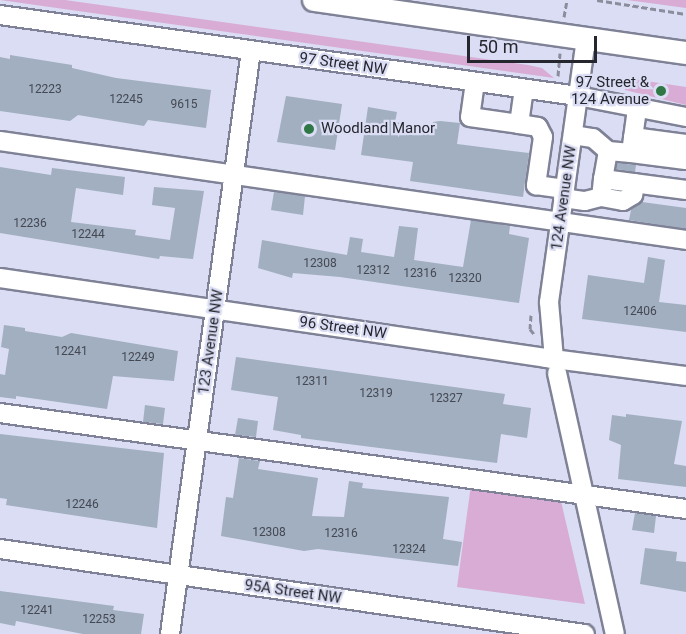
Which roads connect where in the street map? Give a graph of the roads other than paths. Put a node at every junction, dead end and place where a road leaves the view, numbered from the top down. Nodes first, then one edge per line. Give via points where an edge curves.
1 (314, 0) edge
2 (0, 15) edge
3 (586, 38) junction
4 (252, 51) junction
5 (686, 52) edge
6 (475, 82) junction
7 (524, 89) junction
8 (578, 96) junction
9 (637, 109) junction
10 (686, 117) edge
11 (519, 124) junction
12 (573, 135) junction
13 (0, 141) edge
14 (686, 144) edge
15 (632, 145) junction
16 (608, 152) junction
17 (686, 160) edge
18 (234, 175) junction
19 (603, 179) junction
20 (635, 183) junction
21 (686, 190) edge
22 (564, 193) junction
23 (601, 197) junction
24 (560, 222) junction
25 (686, 240) edge
26 (0, 278) edge
27 (216, 309) junction
28 (552, 364) junction
29 (686, 376) edge
30 (0, 413) edge
31 (197, 439) junction
32 (584, 494) junction
33 (686, 509) edge
34 (0, 549) edge
35 (179, 576) junction
36 (170, 634) edge
37 (585, 634) edge
38 (615, 634) edge

1 - 3 main road
2 - 4 street, 97 Street NW
3 - 5 main road
3 - 8 street, 124 Avenue NW
4 - 6 street, 97 Street NW
4 - 18 street, 123 Avenue NW
6 - 7 street, 97 Street NW
6 - 11 street via 470,117
7 - 8 street, 97 Street NW
7 - 11 street
8 - 9 street, 97 Street NW
8 - 12 street, 124 Avenue NW
9 - 10 street, 97 Street NW
9 - 15 street
11 - 22 street via 538,127 543,137 536,185
12 - 16 street via 593,138
12 - 22 street, 124 Avenue NW
13 - 18 street
14 - 15 street
15 - 16 street
15 - 17 street
16 - 19 street
18 - 24 street
18 - 27 street, 123 Avenue NW
19 - 20 street
19 - 23 street
20 - 21 street
20 - 23 street via 633,195 623,201
22 - 23 street via 585,201
22 - 24 street, 124 Avenue NW
24 - 25 street
24 - 28 street, 124 Avenue NW via 549,302
26 - 27 street, 96 Street NW
27 - 28 street, 96 Street NW
27 - 31 street, 123 Avenue NW
28 - 29 street, 96 Street NW
28 - 32 street, 124 Avenue NW
30 - 31 street
31 - 32 street
31 - 35 street, 123 Avenue NW
32 - 33 street
32 - 38 street, 124 Avenue NW
34 - 35 street, 95A Street NW
35 - 36 street, 123 Avenue NW
35 - 37 street, 95A Street NW

